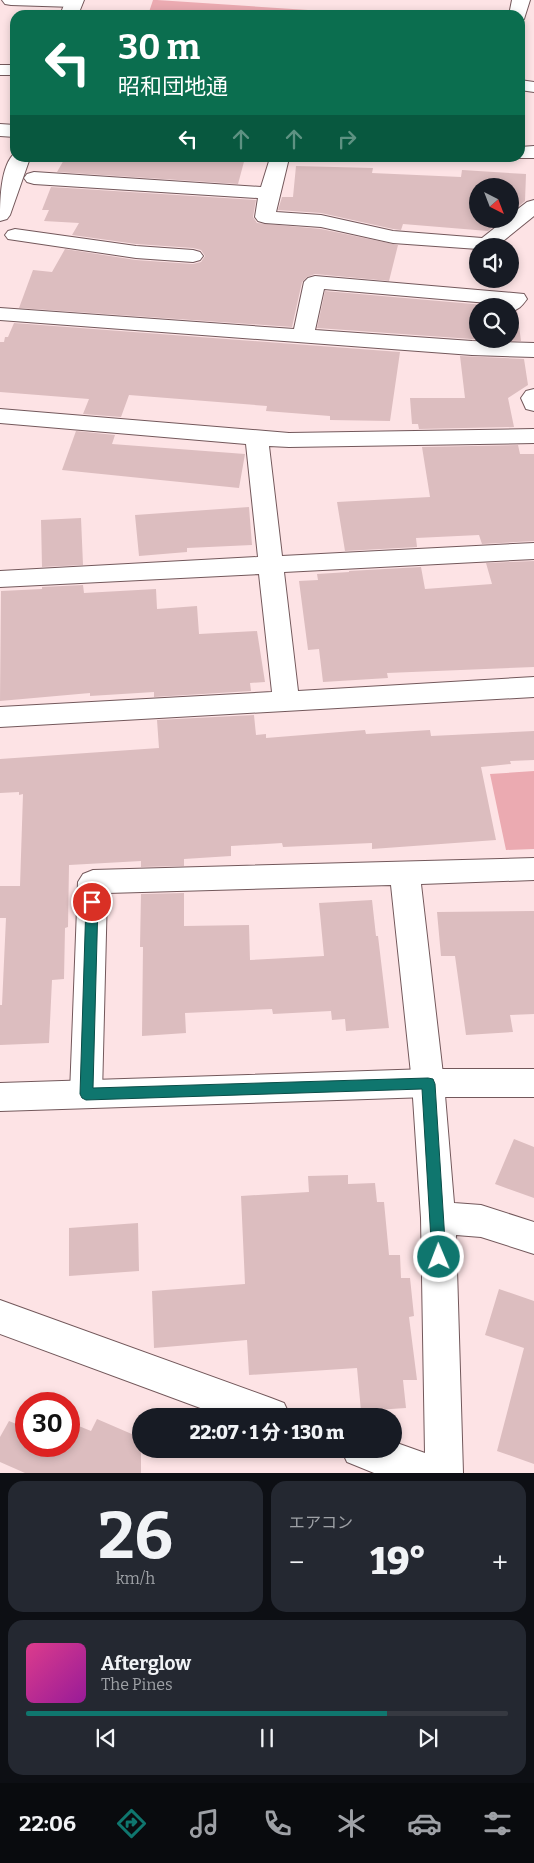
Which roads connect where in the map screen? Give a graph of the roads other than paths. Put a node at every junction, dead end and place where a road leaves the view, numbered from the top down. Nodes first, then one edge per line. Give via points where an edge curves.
1 (11, 0) edge
2 (73, 6) edge
3 (18, 162) edge
4 (278, 162) edge
5 (34, 178) dead end
6 (269, 193) junction
7 (4, 195) edge
8 (534, 206) edge
9 (0, 215) edge
10 (16, 235) dead end
11 (193, 256) dead end
12 (516, 298) edge
13 (0, 314) edge
14 (304, 336) junction
15 (469, 343) edge
16 (517, 348) edge
17 (534, 350) edge
18 (534, 396) edge
19 (534, 404) edge
20 (0, 416) edge
21 (534, 436) edge
22 (257, 438) junction
23 (534, 551) edge
24 (270, 565) junction
25 (0, 579) edge
26 (534, 687) edge
27 (286, 701) junction
28 (0, 716) edge
29 (534, 869) edge
30 (405, 874) junction
31 (534, 1083) edge
32 (428, 1084) junction
33 (86, 1094) junction
34 (0, 1097) edge
35 (438, 1218) junction
36 (534, 1238) edge
37 (0, 1317) edge
38 (249, 1408) edge
39 (385, 1458) edge
40 (427, 1473) edge
41 (444, 1473) edge

1 - 2 street
3 - 7 street
4 - 6 street
5 - 6 street
6 - 8 street via 265,217 320,221 394,237 487,244
7 - 9 street
10 - 11 street via 136,252
12 - 14 street via 315,282
13 - 14 street
14 - 15 street
16 - 17 street
18 - 19 street
20 - 22 street
21 - 22 street
22 - 24 street
23 - 24 street
24 - 25 street
24 - 27 street
26 - 27 street
27 - 28 street
29 - 30 street
30 - 32 street
30 - 33 street via 93,882
31 - 32 street
32 - 33 street
32 - 35 street
33 - 34 street
35 - 36 street via 481,1221
35 - 41 street
37 - 38 street
39 - 40 street

